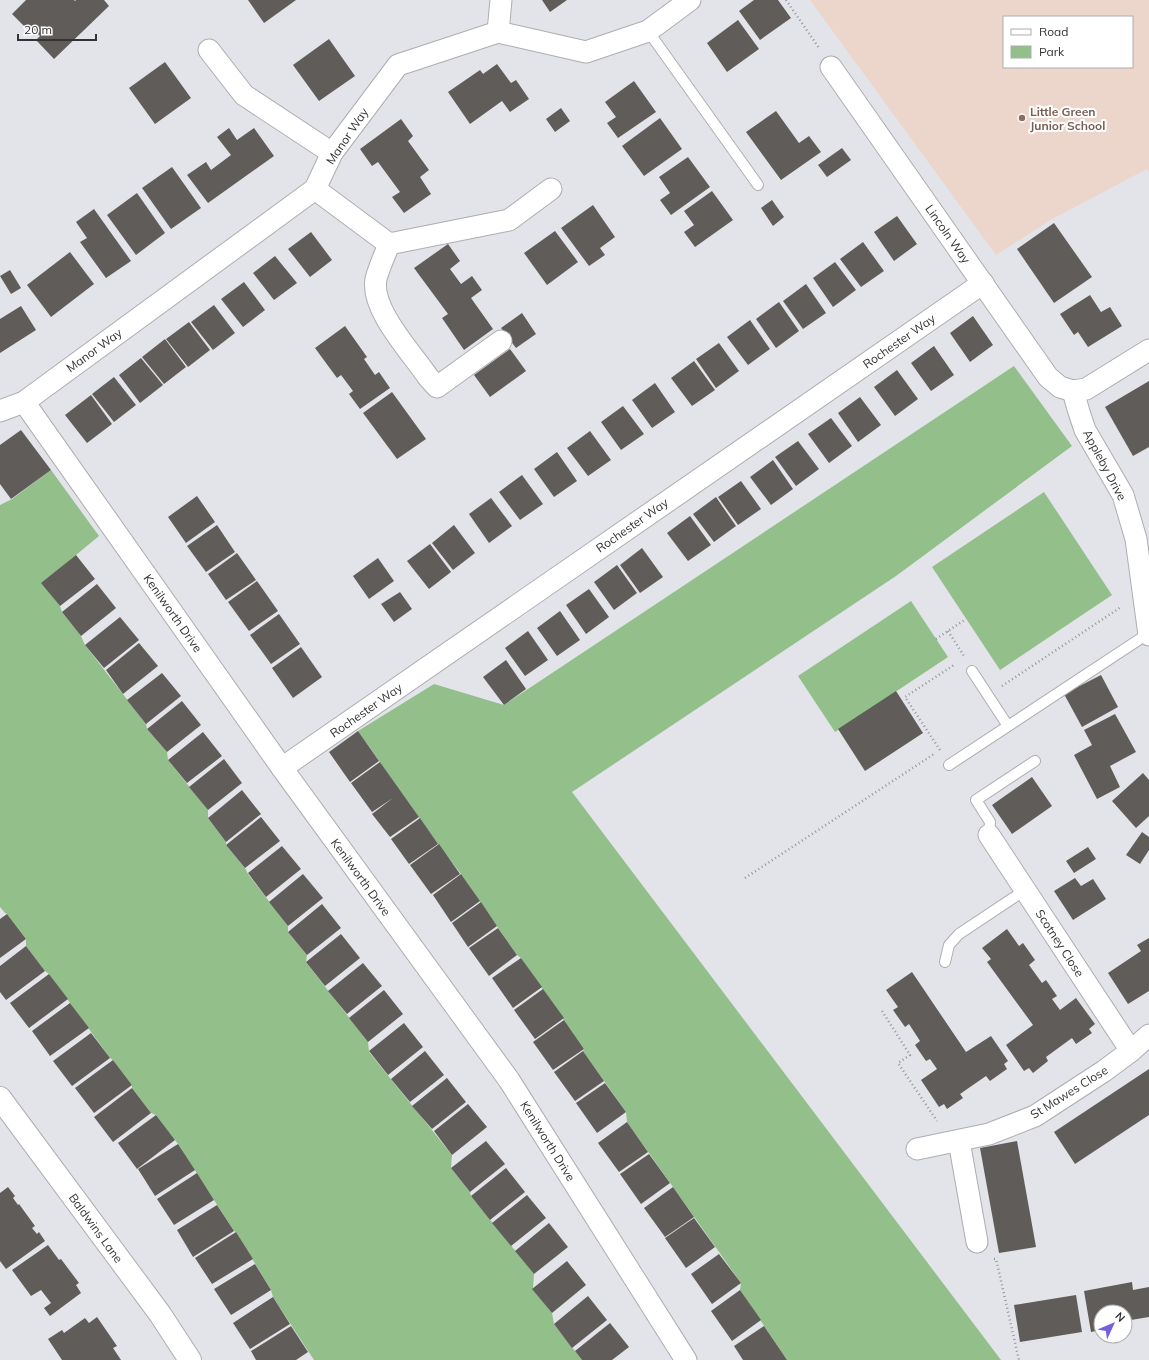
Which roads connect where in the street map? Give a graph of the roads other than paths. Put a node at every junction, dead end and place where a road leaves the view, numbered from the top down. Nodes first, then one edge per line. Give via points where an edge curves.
1 (501, 0) edge
2 (690, 0) edge
3 (648, 31) junction
4 (498, 32) junction
5 (209, 50) dead end
6 (831, 67) road end
7 (332, 153) junction
8 (758, 185) dead end
9 (315, 188) junction
10 (551, 189) dead end
11 (389, 244) junction
12 (983, 283) junction
13 (501, 341) dead end
14 (1149, 350) edge
15 (1074, 391) junction
16 (24, 402) junction
17 (0, 411) edge
18 (1148, 624) edge
19 (972, 671) road end
20 (1008, 726) junction
21 (1035, 761) dead end
22 (949, 765) road end
23 (282, 768) junction
24 (989, 835) joint
25 (1025, 890) junction
26 (945, 962) dead end
27 (1149, 1035) edge
28 (1131, 1051) junction
29 (0, 1098) edge
30 (955, 1142) junction
31 (917, 1149) dead end
32 (977, 1242) road end
33 (190, 1360) edge
34 (686, 1360) edge

1 - 4 street
2 - 3 street
3 - 4 street via 586,52
3 - 8 lane
4 - 7 street, Manor Way via 398,66
5 - 7 street via 244,95
6 - 12 street, Lincoln Way
7 - 9 street, Manor Way
9 - 11 street
9 - 16 street, Manor Way
10 - 11 street via 509,220
11 - 13 street via 376,279 377,297 383,314 437,386
12 - 15 street, Lincoln Way via 1048,377 1060,387
12 - 23 street, Rochester Way
14 - 15 street via 1086,389
15 - 18 street, Appleby Drive via 1085,430 1123,495 1136,539
16 - 17 street, Manor Way
16 - 23 street, Kenilworth Drive
18 - 20 lane
19 - 20 lane
20 - 22 lane
21 - 24 lane via 976,800 990,822
23 - 34 street, Kenilworth Drive via 509,1080
24 - 25 street, Scotney Close
25 - 26 lane via 959,934 950,945
25 - 28 street, Scotney Close
27 - 28 street, St Mawes Close
28 - 30 street, St Mawes Close via 1035,1116 990,1134
29 - 33 street, Baldwins Lane via 160,1314
30 - 31 street, St Mawes Close
30 - 32 street

